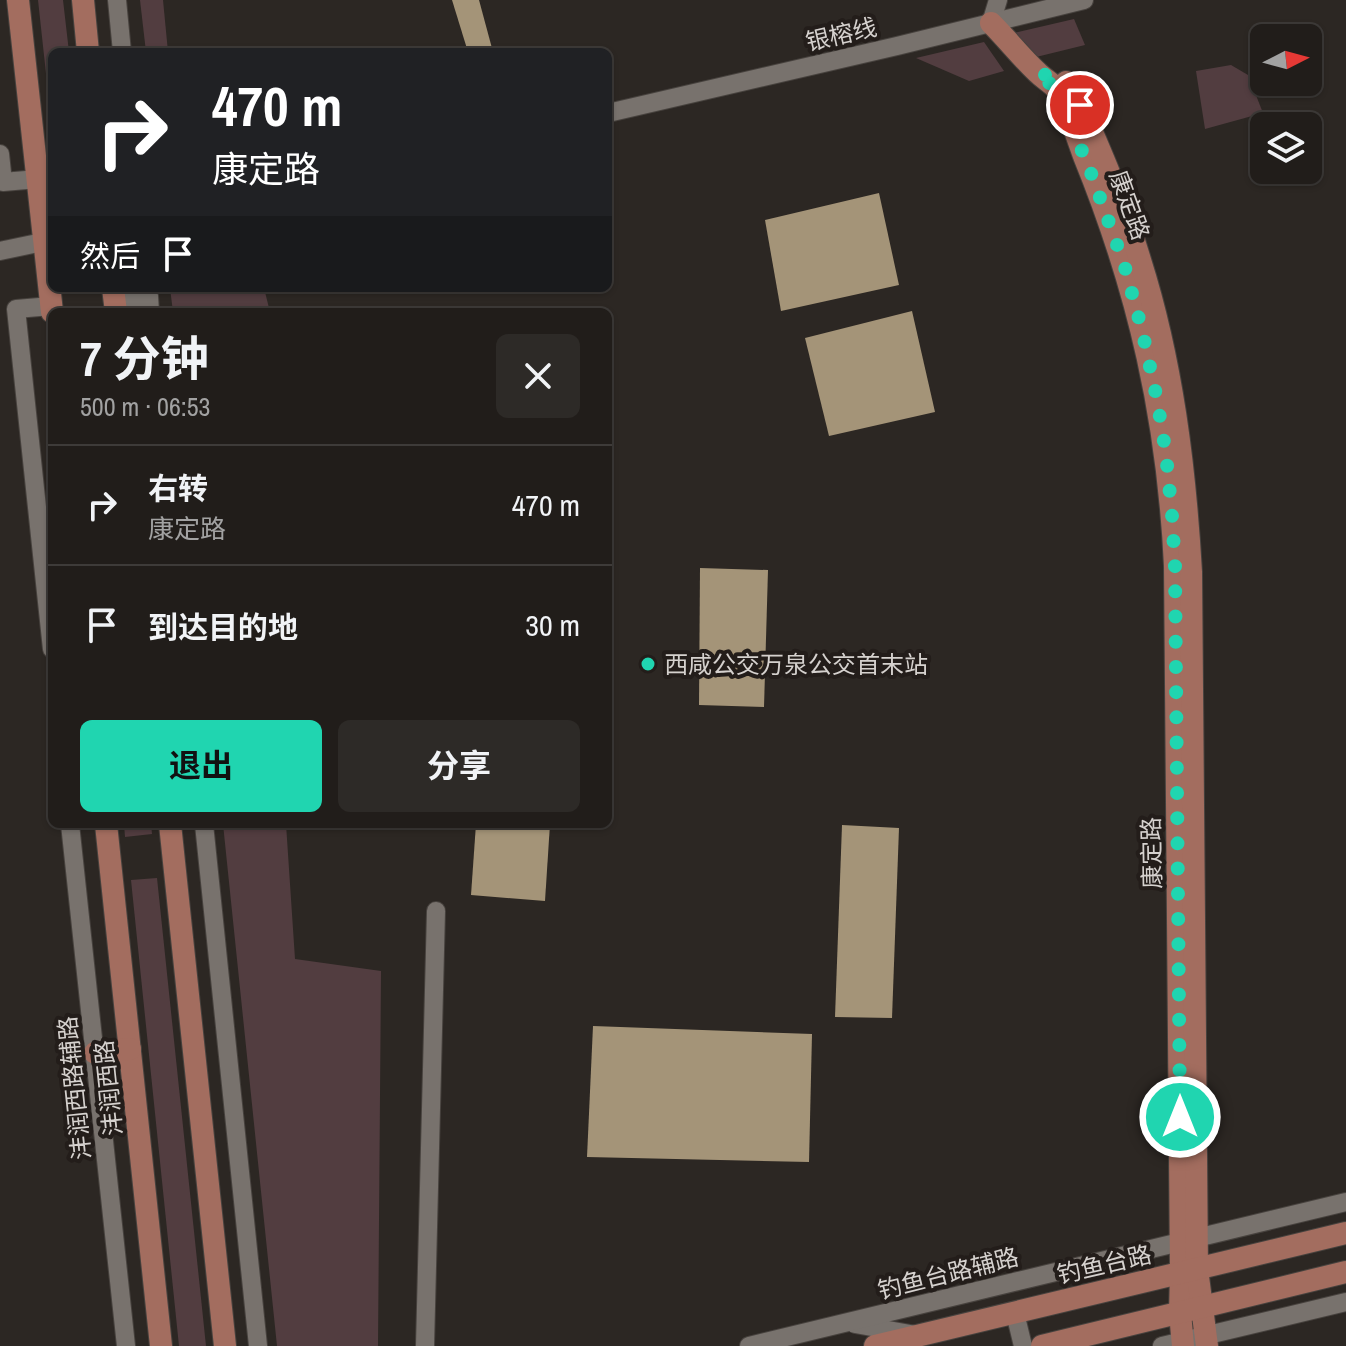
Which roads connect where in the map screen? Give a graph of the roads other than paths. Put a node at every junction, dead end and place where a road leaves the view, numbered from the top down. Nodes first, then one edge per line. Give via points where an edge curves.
1 (18, 0) edge
2 (83, 0) edge
3 (117, 0) edge
4 (998, 0) edge
5 (1084, 0) edge
6 (991, 23) junction
7 (88, 48) edge
8 (122, 48) edge
9 (612, 112) edge
10 (0, 154) edge
11 (38, 179) junction
12 (48, 241) edge
13 (0, 251) edge
14 (115, 300) edge
15 (150, 308) edge
16 (48, 309) edge
17 (48, 611) edge
18 (70, 828) edge
19 (106, 828) edge
20 (170, 828) edge
21 (204, 828) edge
22 (436, 911) dead end
23 (130, 1049) junction
24 (95, 1053) junction
25 (1346, 1202) edge
26 (1346, 1233) edge
27 (1189, 1240) junction
28 (1189, 1271) junction
29 (1346, 1272) edge
30 (1346, 1302) edge
31 (1203, 1307) junction
32 (1015, 1313) junction
33 (1180, 1313) junction
34 (847, 1322) junction
35 (919, 1335) junction
36 (1206, 1341) edge
37 (1176, 1344) edge
38 (126, 1346) edge
39 (161, 1346) edge
40 (225, 1346) edge
41 (258, 1346) edge
42 (425, 1346) edge
43 (749, 1346) edge
44 (875, 1346) edge
45 (1023, 1346) edge
46 (1042, 1346) edge

1 - 11 main road
2 - 7 main road
3 - 8 street
4 - 6 street
5 - 6 street, 银榕线
6 - 9 street, 银榕线
6 - 27 main road, 康定路 via 1037,72 1071,84 1140,260 1168,369 1184,468 1191,572
10 - 11 street via 3,182
11 - 12 main road
12 - 13 street
14 - 15 street via 149,296
16 - 17 street via 16,309
18 - 24 street, 沣润西路辅路
19 - 23 main road, 沣润西路
20 - 40 main road
21 - 41 street
22 - 42 street
23 - 24 main road
23 - 39 main road, 沣润西路
24 - 38 street, 沣润西路辅路
25 - 27 street, 钓鱼台路辅路
26 - 28 main road, 钓鱼台路
27 - 28 main road, 康定路
27 - 34 street, 钓鱼台路辅路
28 - 31 main road, 康定路
28 - 32 main road, 钓鱼台路
28 - 33 main road, 康定路
29 - 31 main road
30 - 36 street
31 - 33 main road
31 - 36 main road, 康定路
32 - 35 main road, 钓鱼台路
32 - 45 street
33 - 37 main road, 康定路
33 - 46 main road
34 - 35 street
34 - 43 street, 钓鱼台路辅路
35 - 44 main road, 钓鱼台路
36 - 37 street

